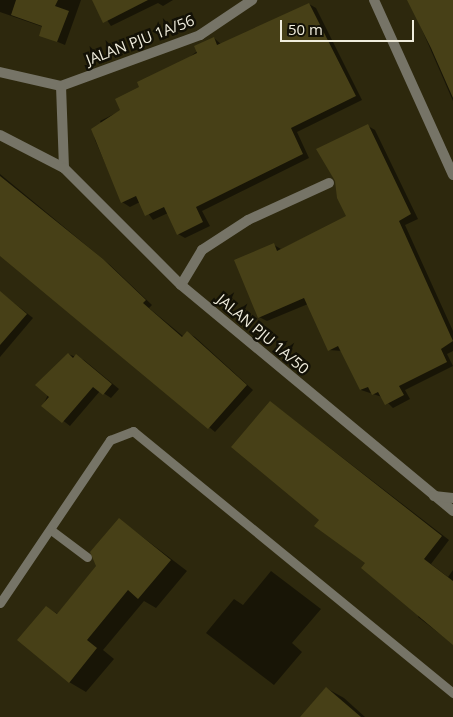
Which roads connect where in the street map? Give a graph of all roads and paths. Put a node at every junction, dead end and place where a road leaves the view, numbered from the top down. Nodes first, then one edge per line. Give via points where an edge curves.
1 (252, 0) edge
2 (374, 0) edge
3 (0, 72) edge
4 (61, 86) junction
5 (0, 135) edge
6 (64, 168) junction
7 (453, 175) edge
8 (329, 183) dead end
9 (181, 285) junction
10 (433, 496) junction
11 (453, 498) edge
12 (453, 511) edge
13 (51, 530) junction
14 (87, 557) dead end
15 (0, 603) edge
16 (453, 693) edge

1 - 4 street, JALAN PJU 1A/56 via 200,35
2 - 7 street
3 - 4 street
4 - 6 street
5 - 6 street, JALAN PJU 1A/50
6 - 9 street, JALAN PJU 1A/50
8 - 9 street via 248,220 202,250
9 - 10 street, JALAN PJU 1A/50
10 - 11 street
10 - 12 street, JALAN PJU 1A/50
13 - 14 lane
13 - 15 lane
13 - 16 lane via 110,440 133,431

